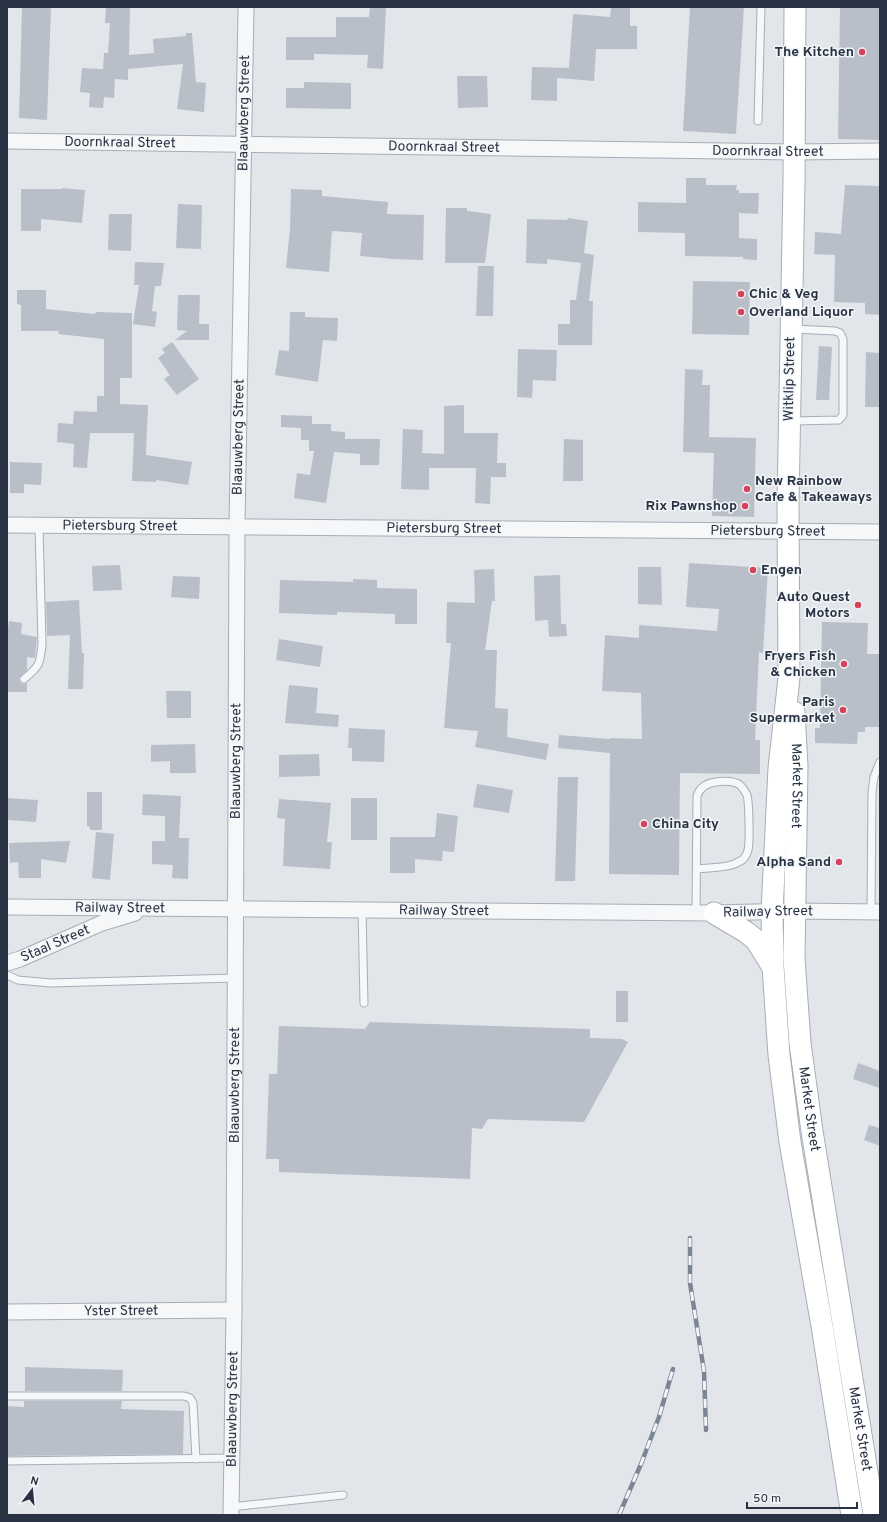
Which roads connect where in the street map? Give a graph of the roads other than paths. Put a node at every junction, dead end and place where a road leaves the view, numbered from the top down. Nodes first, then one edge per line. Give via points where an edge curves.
1 (246, 7) edge
2 (761, 7) edge
3 (795, 7) edge
4 (758, 121) dead end
5 (7, 141) edge
6 (244, 144) junction
7 (794, 152) junction
8 (880, 152) edge
9 (791, 329) junction
10 (789, 421) junction
11 (7, 525) edge
12 (39, 526) junction
13 (238, 526) junction
14 (789, 531) junction
15 (880, 532) edge
16 (789, 678) junction
17 (24, 679) dead end
18 (880, 762) edge
19 (696, 869) junction
20 (7, 907) edge
21 (149, 909) junction
22 (235, 909) junction
23 (362, 910) junction
24 (794, 911) junction
25 (772, 912) junction
26 (876, 912) edge
27 (705, 913) junction
28 (7, 963) edge
29 (773, 966) junction
30 (7, 975) edge
31 (235, 978) junction
32 (364, 1002) dead end
33 (234, 1310) junction
34 (7, 1312) edge
35 (7, 1396) edge
36 (232, 1458) junction
37 (196, 1459) junction
38 (7, 1461) edge
39 (343, 1495) dead end
40 (231, 1511) edge
41 (852, 1515) edge
42 (874, 1515) edge

1 - 6 street, Blaauwberg Street
2 - 4 lane
3 - 7 main road, Witklip Street
5 - 6 street, Doornkraal Street
6 - 7 street, Doornkraal Street
6 - 13 street, Blaauwberg Street
7 - 8 street, Doornkraal Street
7 - 9 main road, Witklip Street
9 - 10 main road, Witklip Street
9 - 10 lane via 840,333 843,338 843,415 839,420
10 - 14 main road, Witklip Street
11 - 12 street, Pietersburg Street
12 - 13 street, Pietersburg Street
12 - 17 lane via 41,658 37,668
13 - 14 street, Pietersburg Street
13 - 22 street, Blaauwberg Street
14 - 15 street, Pietersburg Street
14 - 16 main road, Witklip Street
16 - 24 main road, Market Street via 796,725 797,766
16 - 25 main road, Market Street via 779,768
18 - 26 lane via 872,792
19 - 19 lane via 697,796 702,787 710,783 735,782 747,795 749,843 746,855 732,865
19 - 27 lane
20 - 21 street, Railway Street
21 - 22 street, Railway Street
21 - 28 street, Staal Street via 102,923
22 - 23 street, Railway Street
22 - 31 street, Blaauwberg Street
23 - 27 street, Railway Street
23 - 32 lane
24 - 25 street, Railway Street
24 - 26 street, Railway Street
24 - 42 main road, Market Street via 796,995 809,1109
25 - 27 street, Railway Street
25 - 29 main road, Market Street
27 - 29 main road via 746,932 756,940
29 - 41 main road, Market Street via 779,1055 790,1142
30 - 31 lane via 18,980 50,983
31 - 33 street, Blaauwberg Street
33 - 34 street, Yster Street
33 - 36 street, Blaauwberg Street
35 - 37 lane via 184,1396 190,1398 193,1403
36 - 37 lane
36 - 40 street, Blaauwberg Street
37 - 38 lane
39 - 40 lane

